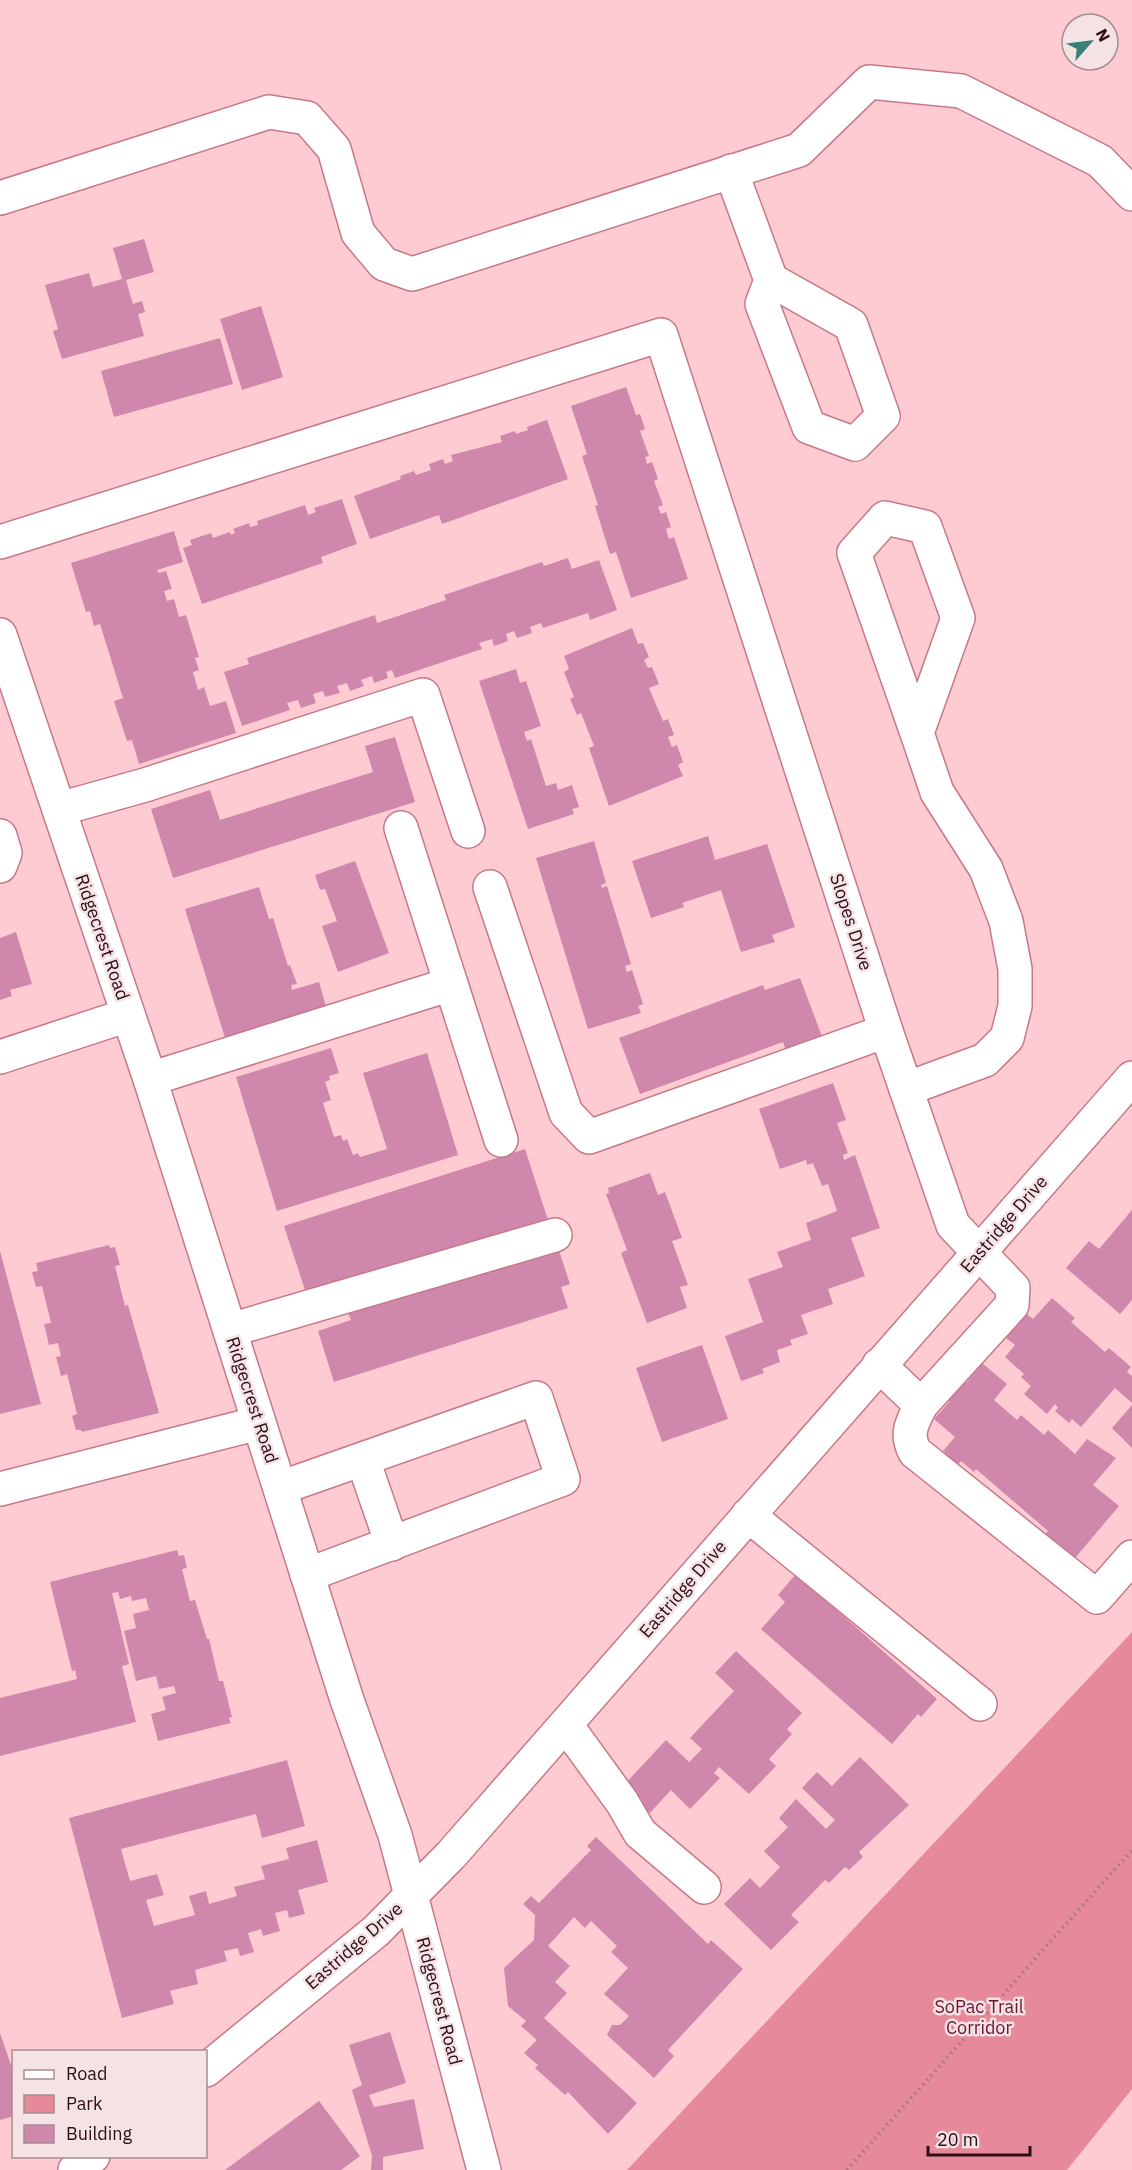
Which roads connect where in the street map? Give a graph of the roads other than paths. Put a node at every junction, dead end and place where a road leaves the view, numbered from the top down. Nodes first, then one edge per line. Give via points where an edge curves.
1 (732, 171) junction
2 (1132, 194) edge
3 (0, 198) edge
4 (771, 280) junction
5 (0, 542) edge
6 (0, 635) edge
7 (916, 733) junction
8 (59, 808) junction
9 (401, 828) dead end
10 (468, 831) dead end
11 (0, 837) edge
12 (0, 866) edge
13 (490, 887) dead end
14 (451, 984) junction
15 (128, 1015) junction
16 (886, 1031) junction
17 (14, 1053) edge
18 (150, 1078) junction
19 (1132, 1078) edge
20 (906, 1089) junction
21 (501, 1140) dead end
22 (555, 1235) dead end
23 (977, 1254) junction
24 (230, 1330) junction
25 (879, 1365) junction
26 (921, 1405) junction
27 (259, 1423) junction
28 (363, 1460) junction
29 (280, 1488) junction
30 (0, 1489) edge
31 (748, 1515) junction
32 (392, 1544) junction
33 (1132, 1557) edge
34 (307, 1575) junction
35 (980, 1704) dead end
36 (566, 1725) junction
37 (704, 1887) dead end
38 (413, 1895) junction
39 (207, 2069) edge
40 (92, 2158) edge
41 (75, 2170) edge
42 (484, 2170) edge

1 - 2 street via 799,150 868,82 961,91 1101,161
1 - 3 street via 412,274 384,264 358,233 334,148 307,118 269,112
1 - 4 street
4 - 4 street via 762,304 809,427 855,444 883,416 851,325
5 - 16 street, Slopes Drive via 660,335
6 - 8 street, Ridgecrest Road
7 - 7 street via 958,618 925,527 885,518 854,553
7 - 20 street via 938,792 986,869 1006,921 1015,969 1015,1006 1007,1038 985,1060
8 - 10 street via 423,695
8 - 15 street, Ridgecrest Road
9 - 14 street
11 - 12 street via 5,853
13 - 16 street via 566,1113 589,1137
14 - 18 street
14 - 21 street
15 - 17 street
15 - 18 street, Ridgecrest Road
16 - 20 street, Slopes Drive
18 - 24 street, Ridgecrest Road
19 - 23 street, Eastridge Drive
20 - 23 street, Slopes Drive via 952,1225
22 - 24 street
23 - 25 street, Eastridge Drive
23 - 26 street, Slopes Drive via 1013,1288 1012,1305
24 - 27 street, Ridgecrest Road
25 - 26 street
25 - 31 street, Eastridge Drive
26 - 33 street via 909,1429 909,1441 915,1452 1097,1597
27 - 29 street, Ridgecrest Road
27 - 30 street
28 - 29 street
28 - 32 street
28 - 32 street via 536,1398 564,1479
29 - 34 street, Ridgecrest Road
31 - 35 street
31 - 36 street, Eastridge Drive
32 - 34 street
34 - 38 street, Ridgecrest Road
36 - 37 street via 640,1833
36 - 38 street, Eastridge Drive
38 - 39 street, Eastridge Drive via 376,1931
38 - 42 street, Ridgecrest Road
40 - 41 street

